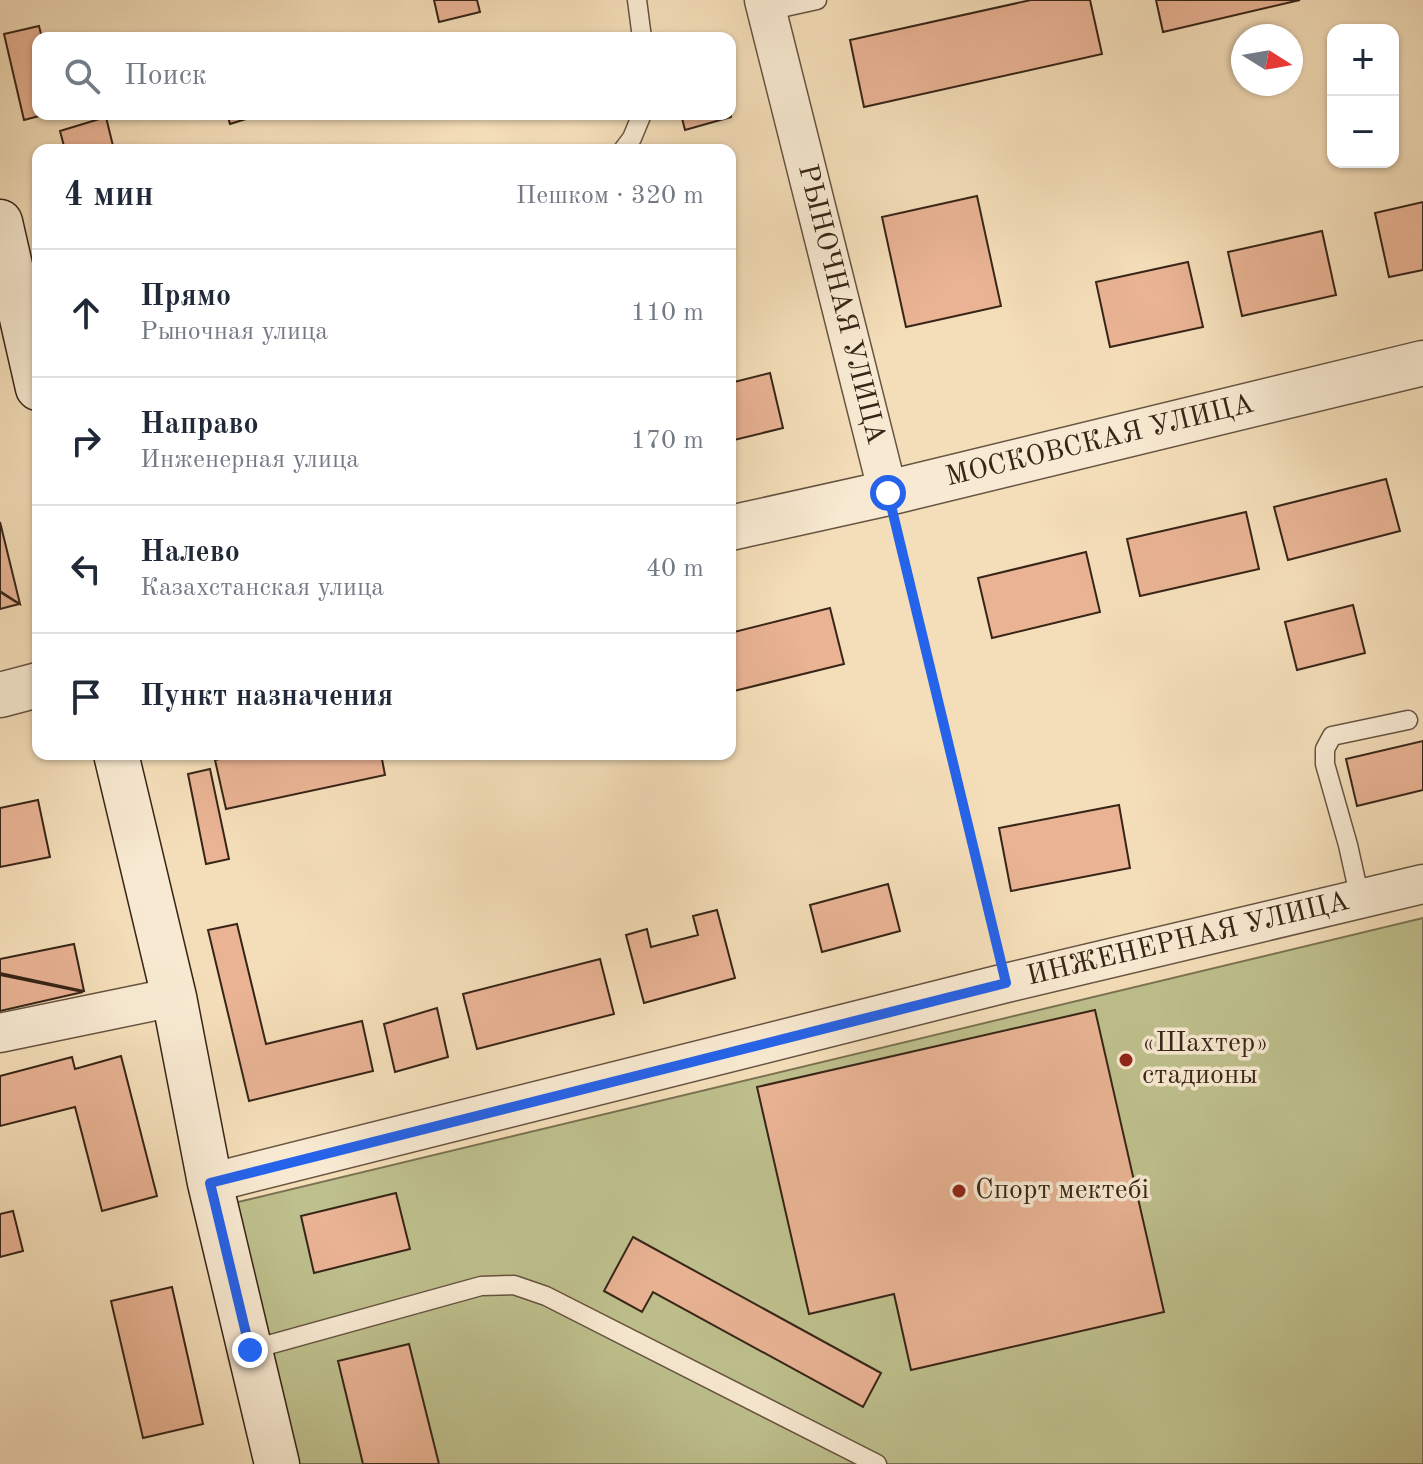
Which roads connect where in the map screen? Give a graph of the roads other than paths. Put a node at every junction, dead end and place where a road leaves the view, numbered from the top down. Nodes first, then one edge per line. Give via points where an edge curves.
1 (637, 0) edge
2 (817, 0) edge
3 (765, 6) edge
4 (641, 32) edge
5 (640, 120) edge
6 (628, 144) edge
7 (0, 222) edge
8 (32, 335) edge
9 (1423, 363) edge
10 (888, 493) junction
11 (736, 527) edge
12 (32, 687) edge
13 (0, 695) edge
14 (1408, 720) dead end
15 (117, 760) edge
16 (1423, 884) edge
17 (1360, 899) junction
18 (174, 997) junction
19 (0, 1033) edge
20 (210, 1183) junction
21 (250, 1350) junction
22 (277, 1464) edge
23 (877, 1464) edge

1 - 4 lane
2 - 3 lane
3 - 10 street, РЫНОЧНАЯ УЛИЦА
5 - 6 lane
7 - 8 main road
9 - 10 main road, МОСКОВСКАЯ УЛИЦА
10 - 11 main road, МОСКОВСКАЯ УЛИЦА
12 - 13 main road
14 - 17 lane via 1332,736 1325,749
15 - 18 main road
16 - 17 street, ИНЖЕНЕРНАЯ УЛИЦА
17 - 20 street, ИНЖЕНЕРНАЯ УЛИЦА
18 - 19 street
18 - 20 main road
20 - 21 main road
21 - 22 main road
21 - 23 lane via 481,1286 514,1285 546,1296

